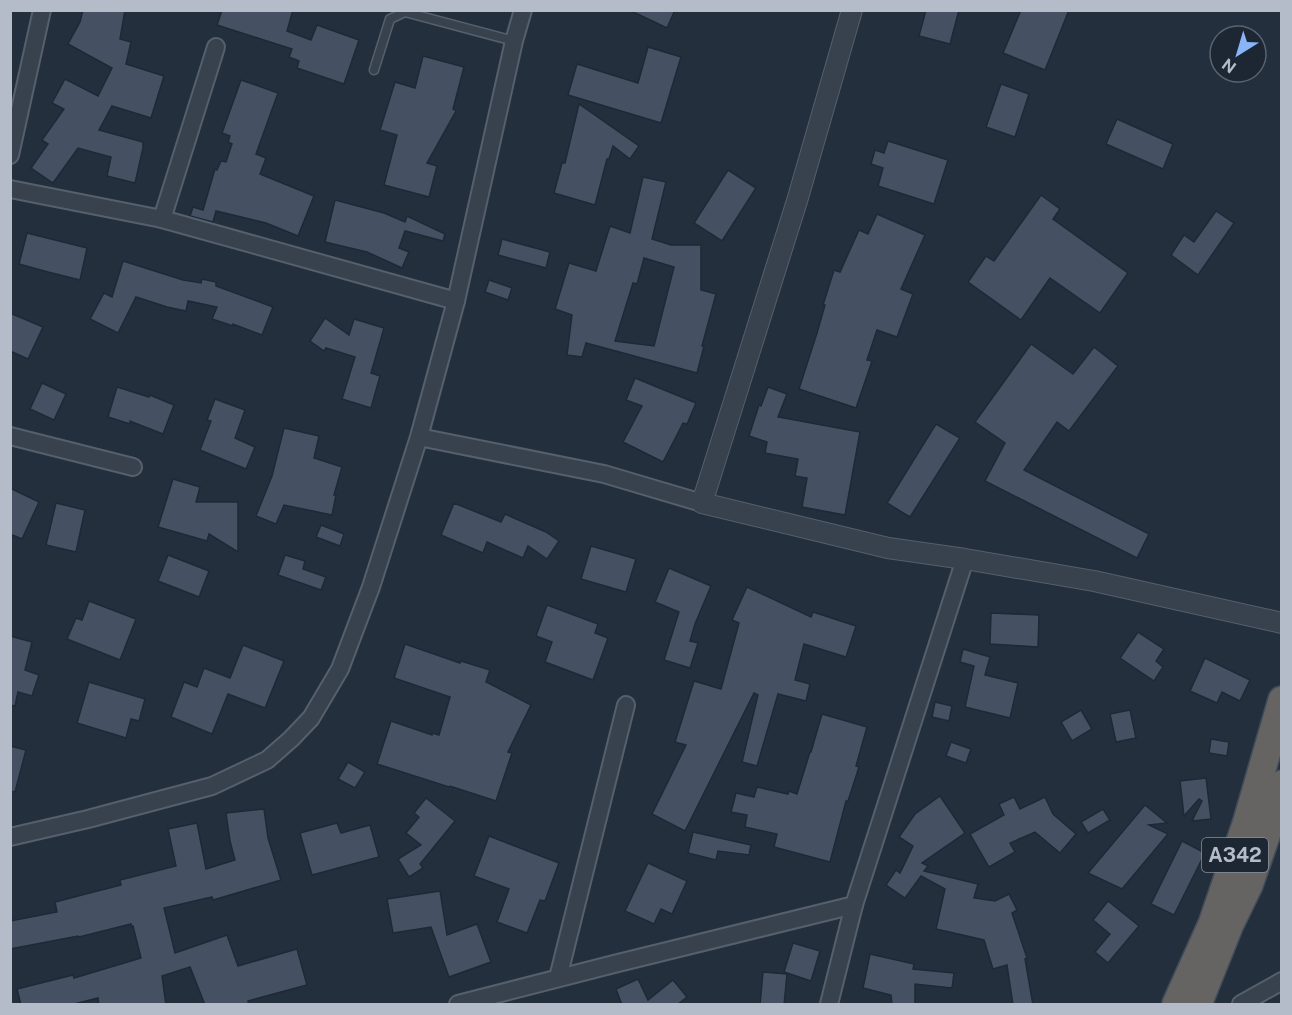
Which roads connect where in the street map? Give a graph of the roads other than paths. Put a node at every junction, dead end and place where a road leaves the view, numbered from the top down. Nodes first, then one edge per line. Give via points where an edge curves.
1 (42, 10) edge
2 (524, 10) edge
3 (852, 10) edge
4 (514, 42) junction
5 (216, 47) dead end
6 (374, 70) dead end
7 (10, 155) edge
8 (10, 189) edge
9 (162, 219) junction
10 (456, 302) junction
11 (10, 436) edge
12 (419, 437) junction
13 (133, 467) dead end
14 (702, 503) junction
15 (965, 559) junction
16 (1281, 623) edge
17 (1281, 700) edge
18 (626, 705) dead end
19 (1281, 784) edge
20 (10, 837) edge
21 (854, 905) junction
22 (558, 978) junction
23 (1281, 981) edge
24 (458, 1005) edge
25 (830, 1005) edge
26 (1176, 1005) edge
27 (1198, 1005) edge
28 (1241, 1005) edge

1 - 7 street
2 - 4 street
3 - 14 street
4 - 6 lane via 405,12 390,19
4 - 10 street
5 - 9 street
8 - 9 street
9 - 10 street
10 - 12 street
11 - 13 street
12 - 14 street via 604,474
12 - 20 street via 340,669 311,718 291,739 267,760 212,786
14 - 15 street via 888,548
15 - 16 street via 1094,581
15 - 21 street
17 - 26 highway, A342 via 1247,821 1212,924
18 - 22 street
19 - 27 highway, A342 via 1249,885
21 - 22 street
21 - 25 street
22 - 24 street
23 - 28 street

